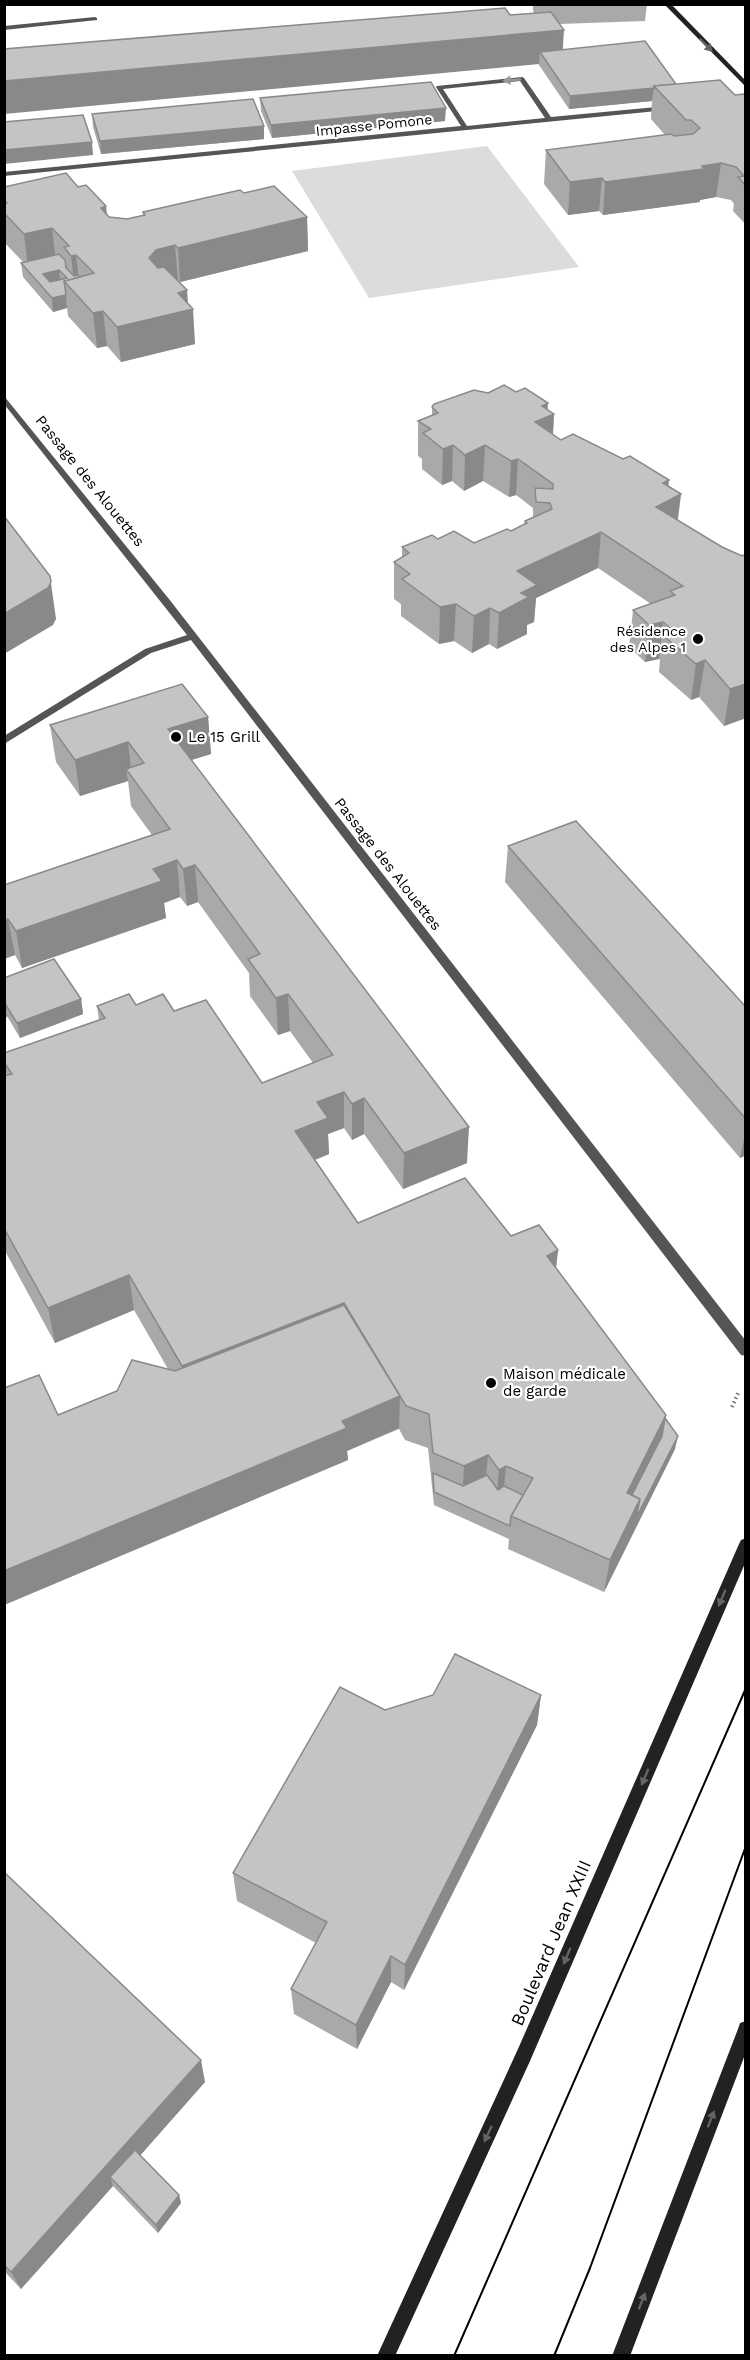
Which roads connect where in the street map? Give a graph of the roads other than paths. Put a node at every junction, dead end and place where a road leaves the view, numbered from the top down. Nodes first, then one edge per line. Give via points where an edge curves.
1 (667, 4) edge
2 (95, 19) dead end
3 (4, 28) edge
4 (746, 85) edge
5 (439, 87) junction
6 (428, 88) edge
7 (678, 107) edge
8 (549, 119) junction
9 (465, 128) junction
10 (4, 174) edge
11 (4, 398) edge
12 (193, 636) junction
13 (4, 741) edge
14 (746, 1351) edge
15 (746, 1544) edge
16 (746, 2029) edge
17 (386, 2355) edge
18 (621, 2355) edge

1 -> 4 main road
2 - 3 street
5 - 6 street
8 -> 5 street via 522,79
5 - 9 street
7 - 8 street, Impasse Pomone
8 - 9 street, Impasse Pomone
9 - 10 street, Impasse Pomone
11 - 12 street, Passage des Alouettes
12 - 13 street via 148,651
12 - 14 street, Passage des Alouettes
15 -> 17 main road, Boulevard Jean XXIII via 524,2055
18 -> 16 main road

